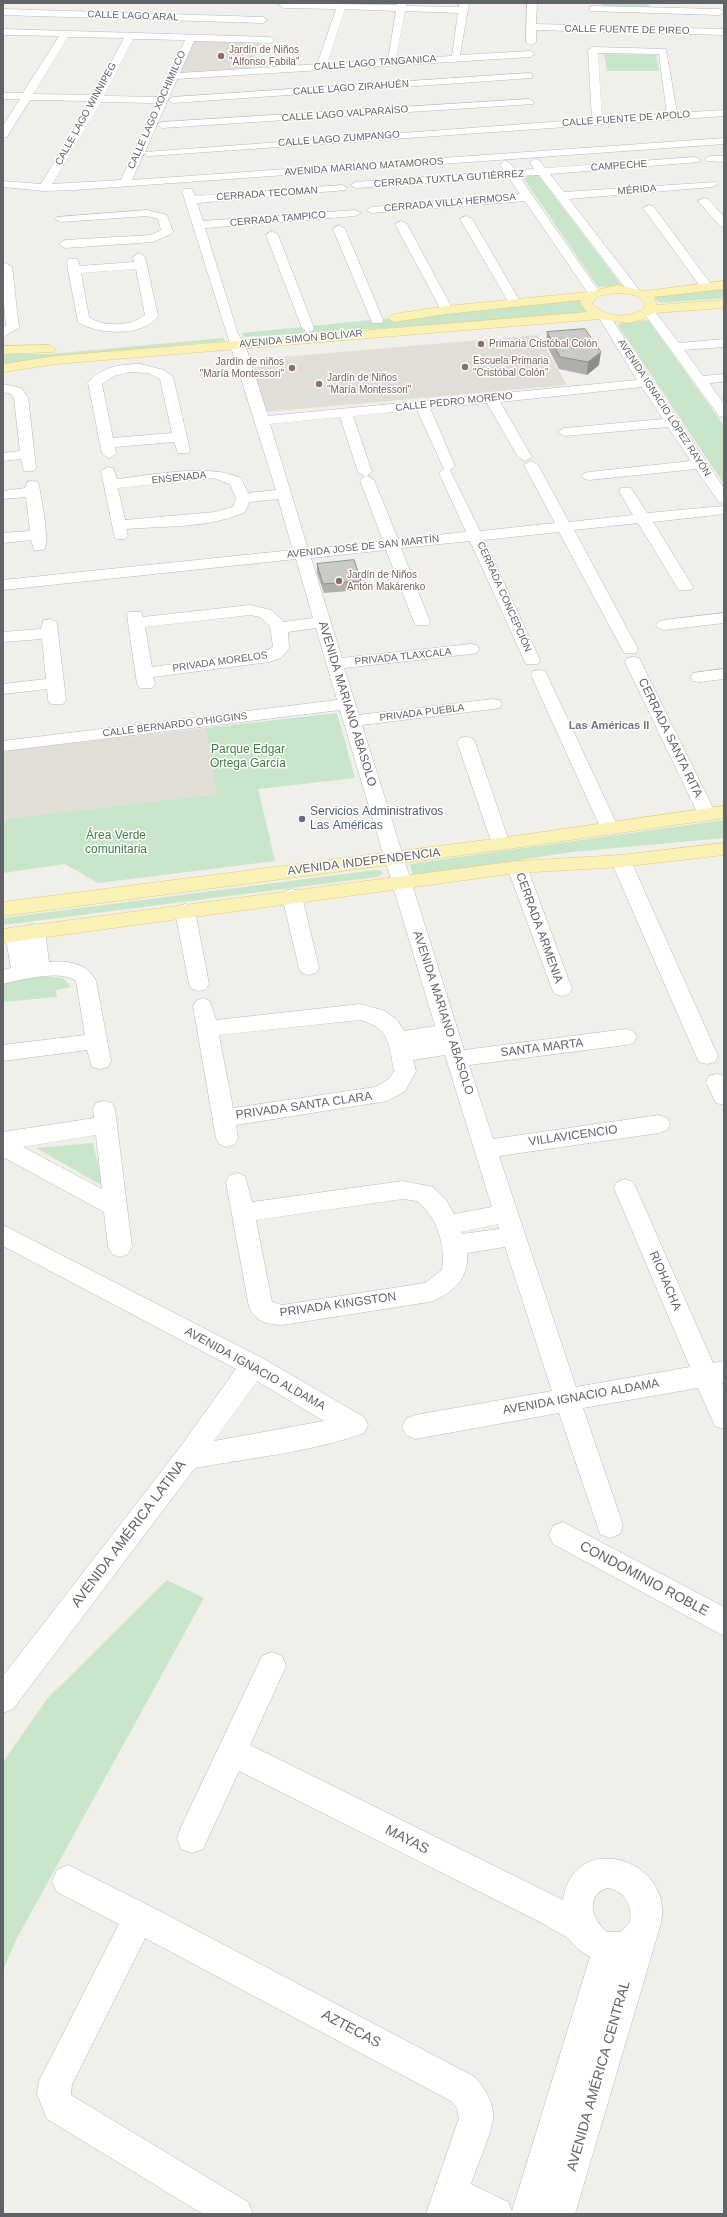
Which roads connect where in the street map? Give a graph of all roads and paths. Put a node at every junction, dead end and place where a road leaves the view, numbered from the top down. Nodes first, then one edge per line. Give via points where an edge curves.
1 (80, 3) edge
2 (532, 3) edge
3 (343, 5) edge
4 (401, 6) edge
5 (464, 6) edge
6 (284, 7) edge
7 (718, 8) edge
8 (268, 9) dead end
9 (593, 9) edge
10 (3, 12) edge
11 (73, 14) junction
12 (263, 20) junction
13 (532, 27) junction
14 (724, 34) edge
15 (3, 35) edge
16 (62, 36) junction
17 (128, 39) junction
18 (190, 39) junction
19 (256, 39) junction
20 (456, 54) junction
21 (392, 58) junction
22 (408, 59) junction
23 (323, 62) junction
24 (530, 62) junction
25 (259, 63) junction
26 (178, 76) junction
27 (354, 76) junction
28 (3, 96) edge
29 (27, 97) junction
30 (97, 100) junction
31 (161, 100) junction
32 (173, 100) junction
33 (529, 102) junction
34 (724, 113) edge
35 (345, 115) junction
36 (672, 116) junction
37 (597, 121) junction
38 (162, 125) junction
39 (528, 126) junction
40 (3, 136) edge
41 (334, 140) junction
42 (724, 141) edge
43 (529, 151) junction
44 (149, 152) junction
45 (724, 158) edge
46 (695, 160) dead end
47 (711, 160) dead end
48 (504, 163) dead end
49 (324, 170) junction
50 (542, 172) junction
51 (513, 174) junction
52 (137, 182) junction
53 (124, 183) junction
54 (3, 184) edge
55 (712, 184) dead end
56 (356, 186) dead end
57 (44, 188) junction
58 (342, 188) dead end
59 (189, 195) joint
60 (561, 196) junction
61 (528, 197) junction
62 (704, 201) dead end
63 (649, 208) dead end
64 (372, 210) dead end
65 (355, 213) dead end
66 (466, 219) dead end
67 (184, 223) junction
68 (401, 224) dead end
69 (724, 224) edge
70 (339, 229) dead end
71 (272, 235) dead end
72 (5, 273) edge
73 (724, 285) edge
74 (707, 287) junction
75 (639, 293) junction
76 (593, 294) junction
77 (515, 303) junction
78 (724, 304) edge
79 (446, 310) junction
80 (650, 310) junction
81 (602, 315) junction
82 (377, 320) junction
83 (308, 328) junction
84 (3, 333) edge
85 (119, 333) joint
86 (235, 339) junction
87 (724, 343) edge
88 (676, 347) junction
89 (3, 350) edge
90 (126, 354) junction
91 (3, 368) edge
92 (131, 370) junction
93 (724, 378) edge
94 (701, 380) junction
95 (646, 383) junction
96 (3, 388) edge
97 (492, 398) junction
98 (422, 405) junction
99 (345, 413) junction
100 (724, 413) edge
101 (262, 421) junction
102 (672, 422) junction
103 (565, 432) dead end
104 (3, 457) edge
105 (700, 464) junction
106 (589, 476) dead end
107 (283, 490) junction
108 (626, 491) dead end
109 (242, 494) junction
110 (3, 495) edge
111 (724, 499) edge
112 (724, 510) edge
113 (642, 518) junction
114 (564, 526) junction
115 (476, 535) junction
116 (3, 538) edge
117 (392, 544) junction
118 (301, 554) junction
119 (3, 584) edge
120 (685, 587) dead end
121 (724, 618) edge
122 (422, 622) dead end
123 (664, 625) dead end
124 (323, 626) junction
125 (280, 631) junction
126 (3, 637) edge
127 (471, 649) dead end
128 (335, 664) junction
129 (724, 674) edge
130 (699, 677) dead end
131 (3, 689) edge
132 (347, 704) junction
133 (493, 704) dead end
134 (352, 721) junction
135 (466, 742) dead end
136 (3, 746) edge
137 (716, 813) edge
138 (610, 829) junction
139 (501, 844) junction
140 (724, 849) edge
141 (393, 857) junction
142 (621, 861) junction
143 (517, 868) junction
144 (401, 882) junction
145 (292, 896) junction
146 (3, 909) edge
147 (185, 910) junction
148 (18, 934) edge
149 (309, 968) dead end
150 (21, 973) edge
151 (199, 984) dead end
152 (562, 989) dead end
153 (203, 1006) dead end
154 (207, 1029) junction
155 (626, 1037) dead end
156 (453, 1045) junction
157 (399, 1047) junction
158 (3, 1053) edge
159 (707, 1056) dead end
160 (659, 1124) dead end
161 (3, 1141) edge
162 (3, 1146) edge
163 (486, 1149) junction
164 (237, 1182) dead end
165 (625, 1188) dead end
166 (115, 1207) junction
167 (507, 1213) junction
168 (243, 1214) junction
169 (3, 1235) edge
170 (450, 1235) junction
171 (514, 1236) junction
172 (120, 1247) dead end
173 (253, 1366) junction
174 (715, 1373) edge
175 (567, 1400) junction
176 (724, 1418) edge
177 (415, 1427) dead end
178 (187, 1458) junction
179 (610, 1525) dead end
180 (563, 1535) dead end
181 (724, 1622) edge
182 (272, 1666) dead end
183 (3, 1699) edge
184 (232, 1752) junction
185 (192, 1838) dead end
186 (68, 1881) dead end
187 (139, 1917) junction
188 (581, 1928) junction
189 (640, 1937) junction
190 (609, 1949) junction
191 (446, 2203) edge
192 (236, 2214) edge
193 (496, 2214) edge
194 (529, 2214) edge
195 (558, 2214) edge

1 - 11 street
2 - 13 street
3 - 4 street
3 - 6 street
3 - 23 street
4 - 5 street
4 - 21 street
5 - 20 street
7 - 9 street
7 - 14 street
8 - 12 street
10 - 11 street, CALLE LAGO ARAL
11 - 12 street, CALLE LAGO ARAL
11 - 16 street
12 - 19 street
13 - 14 street, CALLE FUENTE DE PIREO
13 - 24 street
15 - 16 street
16 - 17 street
16 - 18 street
16 - 29 street
17 - 18 street
17 - 30 street, CALLE LAGO WINNIPEG
18 - 19 street
18 - 26 street, CALLE LAGO XOCHIMILCO
19 - 25 street via 272,36
20 - 22 street, CALLE LAGO TANGANICA
20 - 24 street, CALLE LAGO TANGANICA
21 - 22 street, CALLE LAGO TANGANICA
21 - 23 street, CALLE LAGO TANGANICA
22 - 24 street, CALLE LAGO TANGANICA
22 - 27 street, CALLE LAGO TANGANICA
23 - 25 street, CALLE LAGO TANGANICA
24 - 27 street, CALLE LAGO ZIRAHUÉN
24 - 33 street
25 - 26 street, CALLE LAGO TANGANICA
25 - 27 street, CALLE LAGO TANGANICA
26 - 31 street, CALLE LAGO XOCHIMILCO
26 - 32 street, CALLE LAGO XOCHIMILCO
27 - 32 street, CALLE LAGO ZIRAHUÉN
27 - 35 street
28 - 29 street
29 - 30 street
29 - 40 street
30 - 31 street
30 - 57 street, CALLE LAGO WINNIPEG
31 - 53 street, CALLE LAGO XOCHIMILCO
32 - 38 street, CALLE LAGO XOCHIMILCO
33 - 35 street, CALLE LAGO VALPARAÍSO
33 - 39 street
34 - 36 street, CALLE FUENTE DE APOLO
35 - 38 street, CALLE LAGO VALPARAÍSO
35 - 41 street
36 - 37 street, CALLE FUENTE DE APOLO
36 - 37 street via 663,51 594,50
37 - 39 street, CALLE FUENTE DE APOLO
38 - 44 street, CALLE LAGO XOCHIMILCO
39 - 41 street, CALLE LAGO ZUMPANGO
39 - 43 street
41 - 44 street, CALLE LAGO ZUMPANGO
41 - 49 street
42 - 43 street, AVENIDA MARIANO MATAMOROS
43 - 49 street, AVENIDA MARIANO MATAMOROS
43 - 50 street
44 - 52 street, CALLE LAGO XOCHIMILCO
45 - 47 street
46 - 50 street, CAMPECHE
48 - 51 street
49 - 52 street, AVENIDA MARIANO MATAMOROS
50 - 51 street, CERRADA TUXTLA GUTIÉRREZ
50 - 60 street
51 - 56 street, CERRADA TUXTLA GUTIÉRREZ
51 - 61 street
52 - 53 street, AVENIDA MARIANO MATAMOROS
53 - 57 street, AVENIDA MARIANO MATAMOROS
54 - 57 street, AVENIDA MARIANO MATAMOROS
55 - 60 street, MÉRIDA
58 - 59 street, CERRADA TECOMAN
59 - 67 street, AVENIDA MARIANO ABASOLO
60 - 75 street
61 - 64 street, CERRADA VILLA HERMOSA
61 - 76 street
62 - 69 street
63 - 74 street
65 - 67 street, CERRADA TAMPICO
66 - 77 street
67 - 67 street via 147,213 61,216 66,246 153,238
67 - 86 street, AVENIDA MARIANO ABASOLO
68 - 79 street
70 - 82 street
71 - 83 street
72 - 84 street via 13,328
73 - 74 main road
74 - 75 main road
75 - 76 main road, AVENIDA SIMÓN BOLÍVAR via 613,289
75 - 80 main road via 649,299 652,304
76 - 77 main road, AVENIDA SIMÓN BOLÍVAR
76 - 81 main road via 586,303 592,311
77 - 79 main road, AVENIDA SIMÓN BOLÍVAR
78 - 80 main road
79 - 82 main road, AVENIDA SIMÓN BOLÍVAR
80 - 81 main road, AVENIDA SIMÓN BOLÍVAR via 634,317
80 - 88 street
81 - 86 main road, AVENIDA SIMÓN BOLÍVAR
81 - 95 street, AVENIDA IGNACIO LÓPEZ RAYÓN
82 - 83 main road, AVENIDA SIMÓN BOLÍVAR
83 - 86 main road, AVENIDA SIMÓN BOLÍVAR
85 - 85 street via 88,325 83,319 73,266 140,261 152,316 148,321
86 - 89 main road, AVENIDA SIMÓN BOLÍVAR
86 - 90 main road, AVENIDA SIMÓN BOLÍVAR
86 - 101 street, AVENIDA MARIANO ABASOLO
87 - 88 street
88 - 94 street
90 - 91 main road, AVENIDA SIMÓN BOLÍVAR
90 - 92 street
92 - 92 street via 105,374 95,383 108,449 182,444 166,377 156,371
93 - 94 street
94 - 100 street
95 - 97 street, CALLE PEDRO MORENO
95 - 102 street, AVENIDA IGNACIO LÓPEZ RAYÓN
96 - 104 street via 16,391 21,397 28,461
97 - 98 street, CALLE PEDRO MORENO
97 - 114 street, CERRADA SANTA RITA
98 - 99 street, CALLE PEDRO MORENO
98 - 115 street, CERRADA CONCEPCIÓN
99 - 101 street, CALLE PEDRO MORENO
99 - 117 street
101 - 107 street, AVENIDA MARIANO ABASOLO
102 - 103 street
102 - 105 street, AVENIDA IGNACIO LÓPEZ RAYÓN
105 - 106 street
105 - 111 street, AVENIDA IGNACIO LÓPEZ RAYÓN
107 - 109 street
107 - 118 street, AVENIDA MARIANO ABASOLO
108 - 113 street
109 - 109 street, ENSENADA via 236,481 213,474 110,478 119,530 229,514 240,509
110 - 116 street via 32,489 38,541
112 - 113 street, AVENIDA JOSÉ DE SAN MARTÍN
113 - 114 street, AVENIDA JOSÉ DE SAN MARTÍN
113 - 120 street
114 - 115 street, AVENIDA JOSÉ DE SAN MARTÍN
114 - 137 street, CERRADA SANTA RITA
115 - 117 street, AVENIDA JOSÉ DE SAN MARTÍN
115 - 138 street, CERRADA CONCEPCIÓN
117 - 118 street, AVENIDA JOSÉ DE SAN MARTÍN
117 - 122 street
118 - 119 street, AVENIDA JOSÉ DE SAN MARTÍN
118 - 124 street, AVENIDA MARIANO ABASOLO
121 - 123 street
124 - 125 street
124 - 128 street, AVENIDA MARIANO ABASOLO
125 - 125 street, PRIVADA MORELOS via 272,616 262,611 136,619 145,678 263,658 281,648
126 - 131 street via 49,628 56,691
127 - 128 street, PRIVADA TLAXCALA
128 - 132 street, AVENIDA MARIANO ABASOLO
129 - 130 street
132 - 134 street, AVENIDA MARIANO ABASOLO
132 - 136 street, CALLE BERNARDO O'HIGGINS
133 - 134 street, PRIVADA PUEBLA
134 - 141 street, AVENIDA MARIANO ABASOLO
135 - 139 street
137 - 138 main road, AVENIDA INDEPENDENCIA
138 - 139 main road, AVENIDA INDEPENDENCIA
139 - 141 main road, AVENIDA INDEPENDENCIA
140 - 142 main road, AVENIDA INDEPENDENCIA
141 - 144 street, AVENIDA MARIANO ABASOLO
141 - 146 main road, AVENIDA INDEPENDENCIA
142 - 143 main road, AVENIDA INDEPENDENCIA
142 - 159 street
143 - 144 main road, AVENIDA INDEPENDENCIA
143 - 152 street, CERRADA ARMENIA
144 - 145 main road, AVENIDA INDEPENDENCIA
144 - 156 street, AVENIDA MARIANO ABASOLO
145 - 147 main road, AVENIDA INDEPENDENCIA
145 - 149 street
147 - 148 main road, AVENIDA INDEPENDENCIA
147 - 151 street
148 - 150 street
150 - 158 street via 68,969 80,974 86,981 98,1051
153 - 154 street, PRIVADA SANTA CLARA
154 - 157 street, PRIVADA SANTA CLARA via 360,1012 379,1016 390,1026
154 - 157 street, PRIVADA SANTA CLARA via 225,1128 379,1095 397,1085 405,1071
155 - 156 street, SANTA MARTA
156 - 157 street
156 - 163 street, AVENIDA MARIANO ABASOLO
160 - 163 street, VILLAVICENCIO
161 - 166 street via 105,1117
162 - 166 street
163 - 167 street, AVENIDA MARIANO ABASOLO
164 - 168 street, PRIVADA KINGSTON
165 - 174 street, RIOHACHA
166 - 172 street
167 - 170 street
167 - 171 street, AVENIDA MARIANO ABASOLO
168 - 170 street, PRIVADA KINGSTON via 403,1190 424,1193 438,1205
168 - 170 street, PRIVADA KINGSTON via 261,1307 269,1314 282,1315 429,1292 445,1283 454,1271
169 - 173 street, AVENIDA IGNACIO ALDAMA
170 - 171 street
171 - 175 street, AVENIDA MARIANO ABASOLO
173 - 178 street, AVENIDA AMÉRICA LATINA
173 - 178 street, AVENIDA IGNACIO ALDAMA via 355,1425
174 - 175 street, AVENIDA IGNACIO ALDAMA
174 - 176 street, RIOHACHA
175 - 177 street, AVENIDA IGNACIO ALDAMA
175 - 179 street, AVENIDA MARIANO ABASOLO
178 - 183 street, AVENIDA AMÉRICA LATINA
180 - 181 street, CONDOMINIO ROBLE
182 - 184 street
184 - 185 street
184 - 188 street, MAYAS
186 - 187 street, AZTECAS
187 - 191 street, AZTECAS via 463,2088 473,2101 476,2118
187 - 192 street via 56,2081 54,2094 60,2106
188 - 189 street, AVENIDA AMÉRICA CENTRAL via 576,1915 576,1902 580,1890 597,1874 608,1872 620,1874 630,1881 645,1901 647,1914
188 - 190 street, AVENIDA AMÉRICA CENTRAL via 588,1938
189 - 190 street via 631,1946 620,1950
189 - 195 street, AVENIDA AMÉRICA CENTRAL
190 - 194 street, AVENIDA AMÉRICA CENTRAL
191 - 193 street, AZTECAS

